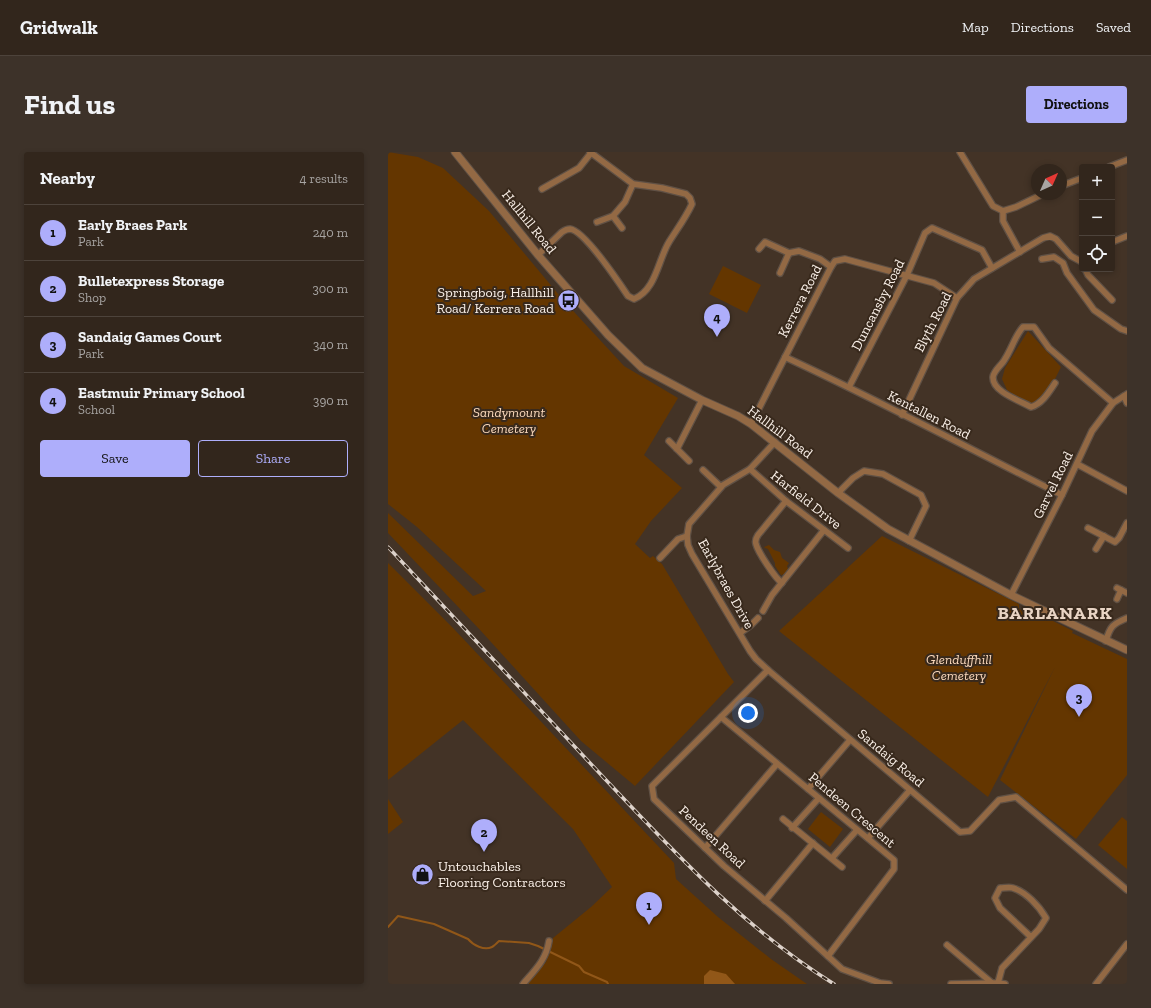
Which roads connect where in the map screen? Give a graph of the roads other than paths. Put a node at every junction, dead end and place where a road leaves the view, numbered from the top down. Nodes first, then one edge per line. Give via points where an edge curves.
1 (455, 152) edge
2 (590, 152) edge
3 (962, 153) edge
4 (1127, 160) edge
5 (1115, 165) edge
6 (1079, 179) edge
7 (633, 184) junction
8 (1067, 184) edge
9 (542, 189) dead end
10 (1031, 200) edge
11 (1003, 211) junction
12 (613, 216) junction
13 (597, 222) dead end
14 (622, 228) dead end
15 (1127, 236) edge
16 (1115, 241) edge
17 (759, 249) dead end
18 (1020, 252) junction
19 (789, 253) junction
20 (538, 255) junction
21 (1042, 260) dead end
22 (1079, 260) edge
23 (831, 267) junction
24 (992, 268) junction
25 (1086, 272) edge
26 (780, 273) dead end
27 (908, 275) junction
28 (957, 298) junction
29 (1112, 300) dead end
30 (1127, 331) edge
31 (785, 357) junction
32 (1055, 383) dead end
33 (849, 387) junction
34 (1125, 395) edge
35 (702, 400) junction
36 (1113, 403) junction
37 (1127, 403) edge
38 (902, 415) junction
39 (751, 424) junction
40 (669, 441) dead end
41 (775, 442) junction
42 (677, 449) junction
43 (689, 461) dead end
44 (1077, 464) junction
45 (750, 469) junction
46 (703, 470) dead end
47 (721, 487) junction
48 (1127, 491) edge
49 (838, 493) junction
50 (1062, 495) junction
51 (786, 500) junction
52 (1127, 523) edge
53 (1088, 528) dead end
54 (824, 530) junction
55 (687, 536) junction
56 (1104, 536) junction
57 (908, 541) junction
58 (848, 548) dead end
59 (1096, 549) dead end
60 (660, 558) dead end
61 (782, 583) junction
62 (1127, 593) edge
63 (1011, 595) junction
64 (1117, 599) dead end
65 (763, 611) dead end
66 (758, 618) dead end
67 (1127, 618) edge
68 (740, 633) junction
69 (1106, 641) junction
70 (1127, 650) edge
71 (768, 670) junction
72 (721, 717) junction
73 (850, 740) junction
74 (778, 764) junction
75 (808, 789) junction
76 (910, 790) junction
77 (819, 798) junction
78 (784, 820) dead end
79 (792, 828) junction
80 (857, 830) junction
81 (868, 838) junction
82 (813, 844) junction
83 (705, 848) junction
84 (832, 858) junction
85 (842, 867) dead end
86 (1127, 890) edge
87 (765, 901) junction
88 (1031, 937) junction
89 (549, 941) dead end
90 (1127, 944) edge
91 (947, 945) dead end
92 (828, 956) junction
93 (995, 983) edge
94 (523, 984) edge
95 (889, 984) edge
96 (951, 984) edge
97 (1005, 984) edge
98 (1096, 984) edge

1 - 20 street, Hallhill Road
2 - 7 street
2 - 9 street via 579,168
3 - 11 street via 993,206
4 - 5 street
6 - 8 street
7 - 12 street via 625,202
7 - 20 street via 686,194 692,204 685,220 668,242 650,284 642,296 634,299 628,296 604,260 578,232 572,229 562,232
10 - 11 street
11 - 18 street via 1003,221
12 - 13 street
12 - 14 street
15 - 16 street
17 - 19 street via 765,242
18 - 22 street, Blyth Road via 1050,236
18 - 24 street, Blyth Road
19 - 23 street via 799,251 820,259
19 - 26 street
20 - 35 street, Hallhill Road via 608,335 642,368
21 - 30 street via 1054,257 1062,263 1094,310
23 - 27 street, Kerrera Road via 835,261 845,259
23 - 31 street, Kerrera Road
24 - 27 street, Duncansby Road via 982,250 932,228 925,233
24 - 28 street, Blyth Road via 974,279
25 - 29 street
27 - 28 street, Kerrera Road via 934,283
27 - 33 street, Duncansby Road
28 - 38 street, Blyth Road
31 - 33 street, Kentallen Road
31 - 39 street, Kerrera Road
32 - 36 street via 1037,405 1031,407 1000,391 995,385 993,377 996,370 1004,362 1023,327 1034,327 1049,348
33 - 38 street, Kentallen Road
34 - 36 street, Garvel Road
34 - 37 street
35 - 39 street, Hallhill Road
35 - 42 street
36 - 44 street, Garvel Road via 1092,431
38 - 50 street, Kentallen Road
39 - 41 street, Hallhill Road
40 - 42 street
41 - 45 street, Earlybraes Drive
41 - 49 street, Hallhill Road
42 - 43 street
44 - 48 street
44 - 50 street, Garvel Road
45 - 47 street, Earlybraes Drive
45 - 51 street, Harfield Drive
46 - 47 street
47 - 55 street, Earlybraes Drive via 689,524
49 - 57 street, Hallhill Road
49 - 57 street via 864,471 883,474 921,495 926,506
50 - 63 street, Garvel Road
51 - 54 street, Harfield Drive
51 - 61 street via 756,539 758,548
52 - 56 street via 1118,541
53 - 56 street
54 - 58 street, Harfield Drive
54 - 61 street
55 - 60 street via 678,539
55 - 68 street, Earlybraes Drive via 692,554
56 - 59 street
57 - 63 street, Hallhill Road
61 - 65 street
62 - 64 street via 1119,589
63 - 69 street, Hallhill Road
66 - 68 street
67 - 69 street via 1116,622 1110,628
68 - 71 street, Earlybraes Drive via 756,659
69 - 70 street, Hallhill Road
71 - 72 street
71 - 73 street, Sandaig Road
72 - 74 street, Pendeen Crescent
72 - 83 street, Pendeen Road via 652,786 654,799
73 - 75 street
73 - 76 street, Sandaig Road
74 - 75 street, Pendeen Crescent
74 - 83 street
75 - 77 street, Pendeen Crescent
76 - 81 street
76 - 86 street, Sandaig Road via 960,832 970,831 999,800 1016,798
77 - 79 street
77 - 80 street, Pendeen Crescent
78 - 79 street
79 - 82 street
80 - 81 street, Pendeen Crescent
80 - 84 street
81 - 92 street, Pendeen Crescent via 894,860 894,869
82 - 84 street
82 - 87 street
83 - 87 street, Pendeen Road
84 - 85 street
87 - 92 street, Pendeen Road
88 - 88 street via 1046,918 1042,910 1012,887 1000,888 995,898 1000,908
88 - 93 street via 1002,968
89 - 94 street via 542,962
90 - 98 street
91 - 93 street
92 - 95 street, Pendeen Road via 842,969
93 - 96 street
93 - 97 street

